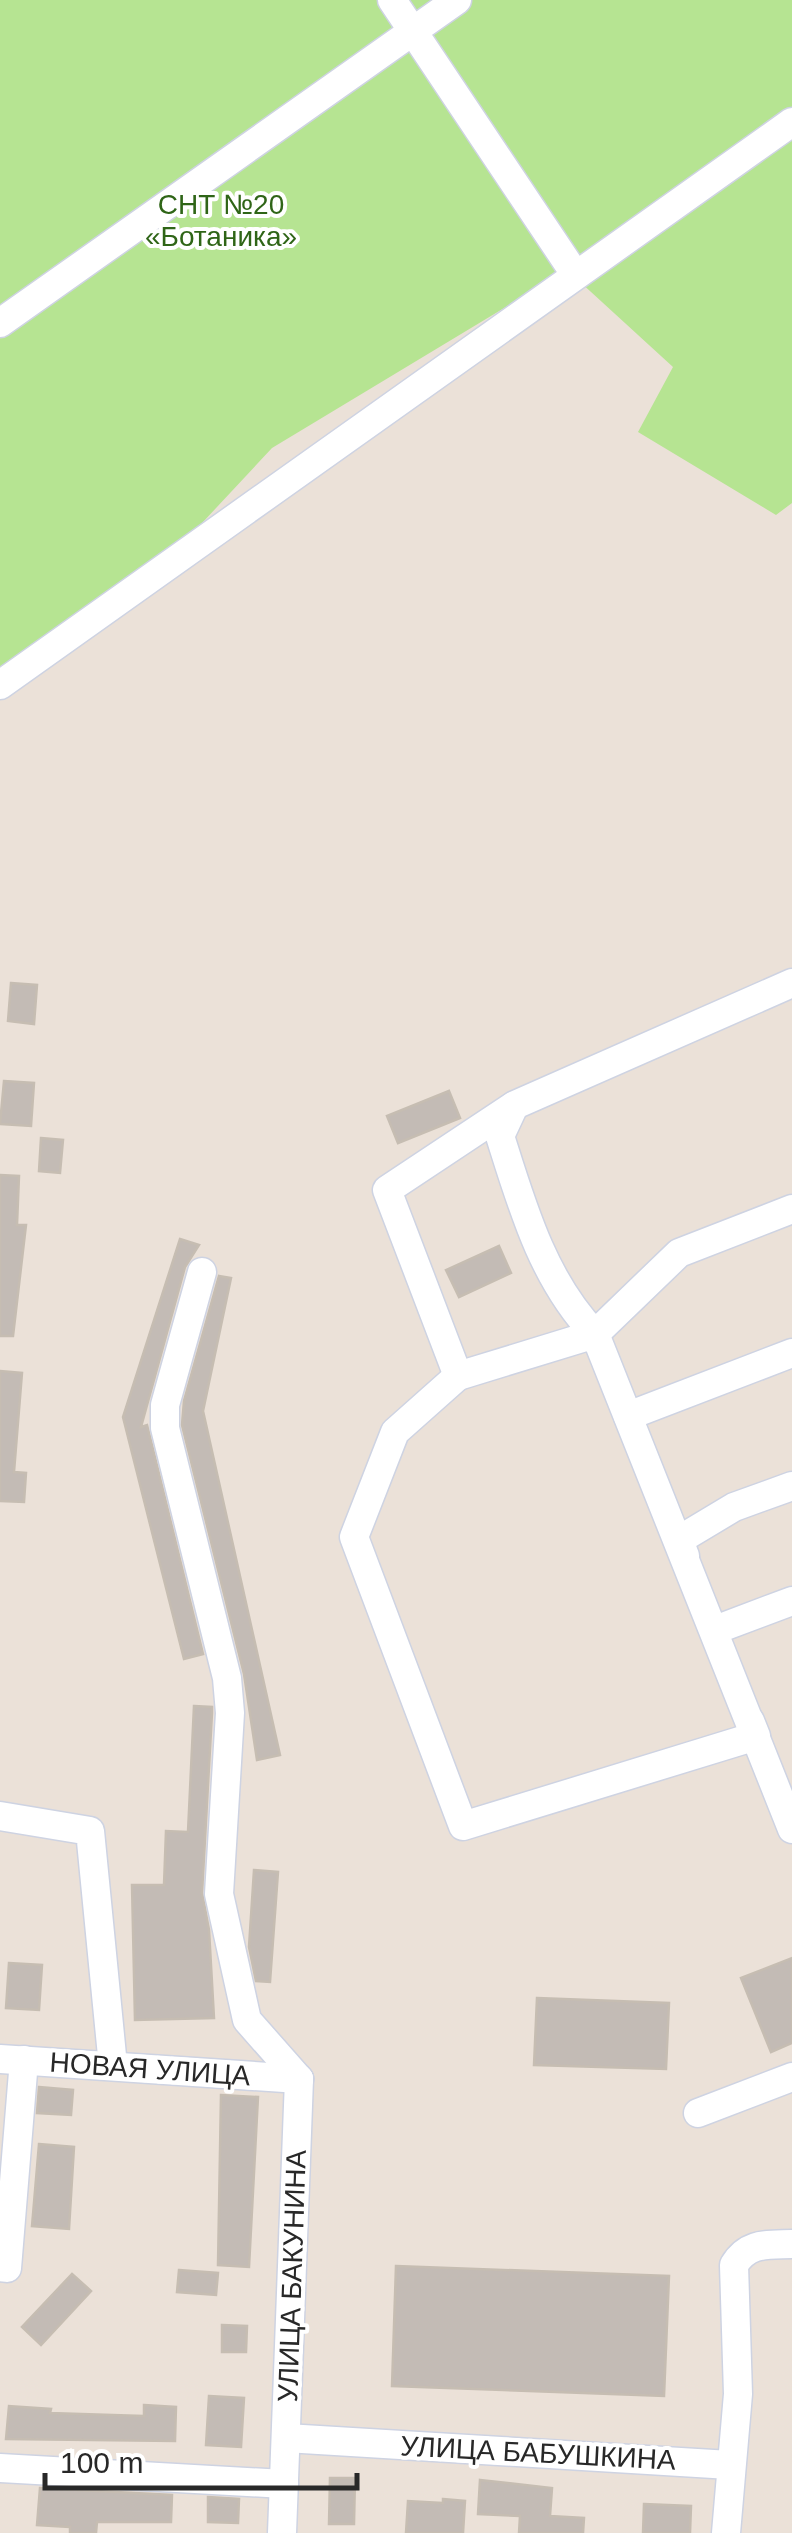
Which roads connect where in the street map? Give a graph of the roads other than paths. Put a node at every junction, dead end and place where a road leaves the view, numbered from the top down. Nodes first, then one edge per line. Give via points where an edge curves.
1 (392, 0) edge
2 (457, 0) edge
3 (413, 31) junction
4 (792, 122) edge
5 (575, 274) junction
6 (0, 323) edge
7 (0, 685) edge
8 (792, 983) edge
9 (515, 1105) junction
10 (792, 1209) edge
11 (202, 1272) dead end
12 (595, 1334) junction
13 (792, 1353) edge
14 (458, 1376) junction
15 (628, 1416) junction
16 (792, 1486) edge
17 (678, 1540) junction
18 (792, 1601) edge
19 (715, 1630) junction
20 (756, 1736) junction
21 (0, 1816) edge
22 (792, 1829) edge
23 (12, 2059) edge
24 (113, 2066) junction
25 (792, 2078) edge
26 (299, 2079) junction
27 (698, 2113) dead end
28 (792, 2244) edge
29 (0, 2267) edge
30 (286, 2438) junction
31 (730, 2465) junction
32 (0, 2468) edge
33 (284, 2484) junction
34 (282, 2533) edge
35 (726, 2533) edge

1 - 3 street
2 - 3 street
3 - 5 street
3 - 6 street
4 - 5 street
5 - 7 street
8 - 9 street
9 - 12 street via 500,1136 527,1223 570,1308
9 - 14 street via 388,1190
10 - 12 street via 679,1254
11 - 26 street via 165,1406 165,1428 227,1678 219,1894 247,2020
12 - 14 street
12 - 15 street
13 - 15 street
14 - 20 street via 395,1432 354,1537 464,1826
15 - 17 street
16 - 17 street via 734,1507
17 - 19 street
17 - 20 street
18 - 19 street
19 - 20 street
20 - 22 street
21 - 24 street via 90,1831
23 - 24 street, НОВАЯ УЛИЦА
23 - 29 street via 7,2268
24 - 26 street, НОВАЯ УЛИЦА
25 - 27 street
26 - 30 street, УЛИЦА БАКУНИНА
28 - 31 street via 758,2244 734,2265 738,2394
30 - 31 street, УЛИЦА БАБУШКИНА
30 - 33 street, УЛИЦА БАКУНИНА
31 - 35 street
32 - 33 street
33 - 34 street, УЛИЦА БАКУНИНА

